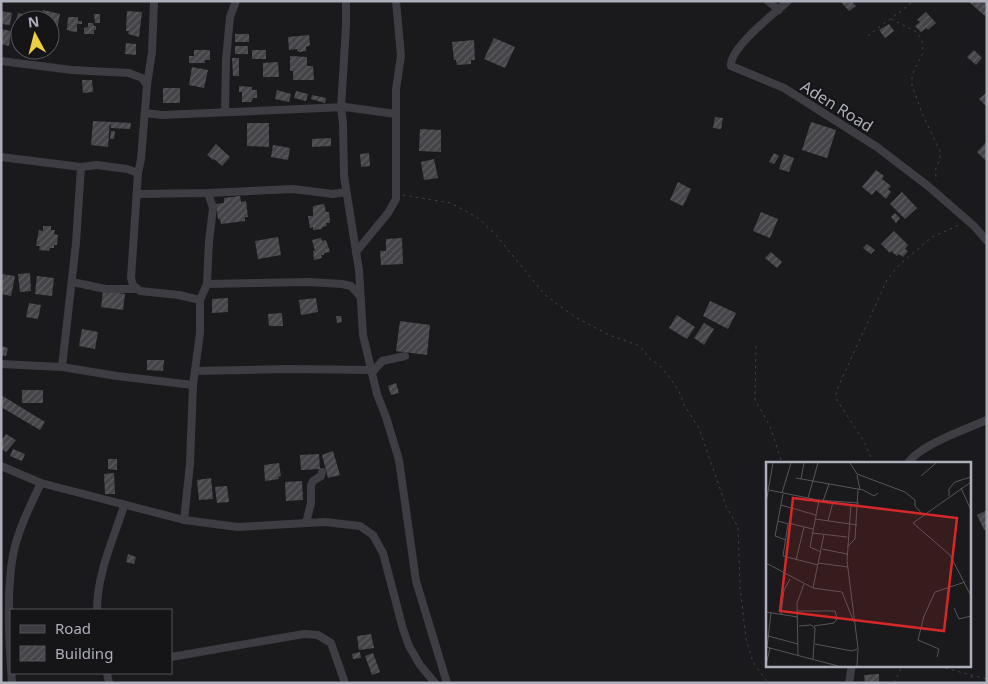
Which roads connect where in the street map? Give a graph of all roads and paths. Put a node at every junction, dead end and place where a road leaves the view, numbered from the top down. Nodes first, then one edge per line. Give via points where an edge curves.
1 (154, 1) edge
2 (236, 1) edge
3 (346, 1) edge
4 (396, 1) edge
5 (768, 1) edge
6 (788, 1) edge
7 (913, 1) edge
8 (779, 10) junction
9 (891, 19) junction
10 (868, 36) dead end
11 (1, 61) edge
12 (147, 86) junction
13 (341, 108) junction
14 (224, 112) junction
15 (145, 113) junction
16 (396, 114) junction
17 (1, 157) edge
18 (81, 167) junction
19 (138, 173) junction
20 (937, 183) dead end
21 (346, 192) junction
22 (208, 193) junction
23 (138, 194) junction
24 (396, 195) junction
25 (968, 222) junction
26 (987, 241) edge
27 (356, 252) junction
28 (72, 282) junction
29 (207, 284) junction
30 (136, 289) junction
31 (360, 296) junction
32 (200, 300) junction
33 (756, 346) dead end
34 (405, 356) dead end
35 (1, 364) edge
36 (62, 367) junction
37 (195, 371) junction
38 (371, 371) junction
39 (193, 385) junction
40 (987, 420) edge
41 (782, 462) edge
42 (873, 462) edge
43 (909, 462) edge
44 (1, 466) edge
45 (322, 472) dead end
46 (41, 483) junction
47 (124, 506) junction
48 (184, 520) junction
49 (306, 523) junction
50 (10, 609) edge
51 (10, 609) edge
52 (97, 609) edge
53 (10, 629) edge
54 (172, 657) edge
55 (852, 666) edge
56 (902, 666) edge
57 (936, 666) edge
58 (971, 676) junction
59 (987, 679) edge
60 (345, 683) edge
61 (435, 683) edge
62 (447, 683) edge
63 (768, 683) edge
64 (849, 683) edge
65 (894, 683) edge
66 (974, 683) edge

1 - 12 street
2 - 14 street via 230,17
3 - 13 street
4 - 16 street via 401,56
5 - 8 street
6 - 8 street, Aden Road
7 - 9 path
8 - 25 street, Aden Road via 741,45 730,61 731,66 784,88 877,147
9 - 10 path
9 - 20 path via 915,30 922,39 922,53 914,70 912,86 940,151 935,171
11 - 12 street via 129,73 142,78
12 - 15 street
13 - 14 street
13 - 16 street
13 - 21 street
14 - 15 street
15 - 19 street
16 - 24 street
17 - 18 street
18 - 19 street via 97,165
18 - 28 street
19 - 23 street
21 - 22 street via 333,194 293,189
21 - 27 street
22 - 23 street
22 - 29 street via 213,208
23 - 30 street via 131,269 132,285
24 - 27 street via 388,213
24 - 63 path via 451,203 478,218 551,299 609,335 640,346 668,375 699,428 726,506 738,526 746,639 753,662
25 - 26 street, Aden Road
25 - 42 path via 932,237 899,264 887,280 839,385 837,400 865,443
27 - 31 street
28 - 30 street via 106,289
28 - 36 street
29 - 31 street via 342,284 351,286
29 - 32 street
30 - 32 street
31 - 38 street via 363,335
32 - 37 street
33 - 41 path via 755,400 770,426
34 - 38 street via 382,361
35 - 36 street
36 - 39 street
37 - 38 street
37 - 39 street
38 - 62 street via 398,460 416,580
39 - 48 street
40 - 43 street via 928,447
44 - 46 street
45 - 49 street via 311,484
46 - 47 street
46 - 50 street via 25,517 13,556
47 - 48 street
47 - 52 street via 103,568
48 - 49 street via 238,527
49 - 61 street via 344,523 360,526 373,535 383,553 409,646
51 - 53 street
54 - 60 street via 280,637 318,636 331,643
55 - 64 street
56 - 65 path
57 - 58 path
58 - 59 path
58 - 66 path

